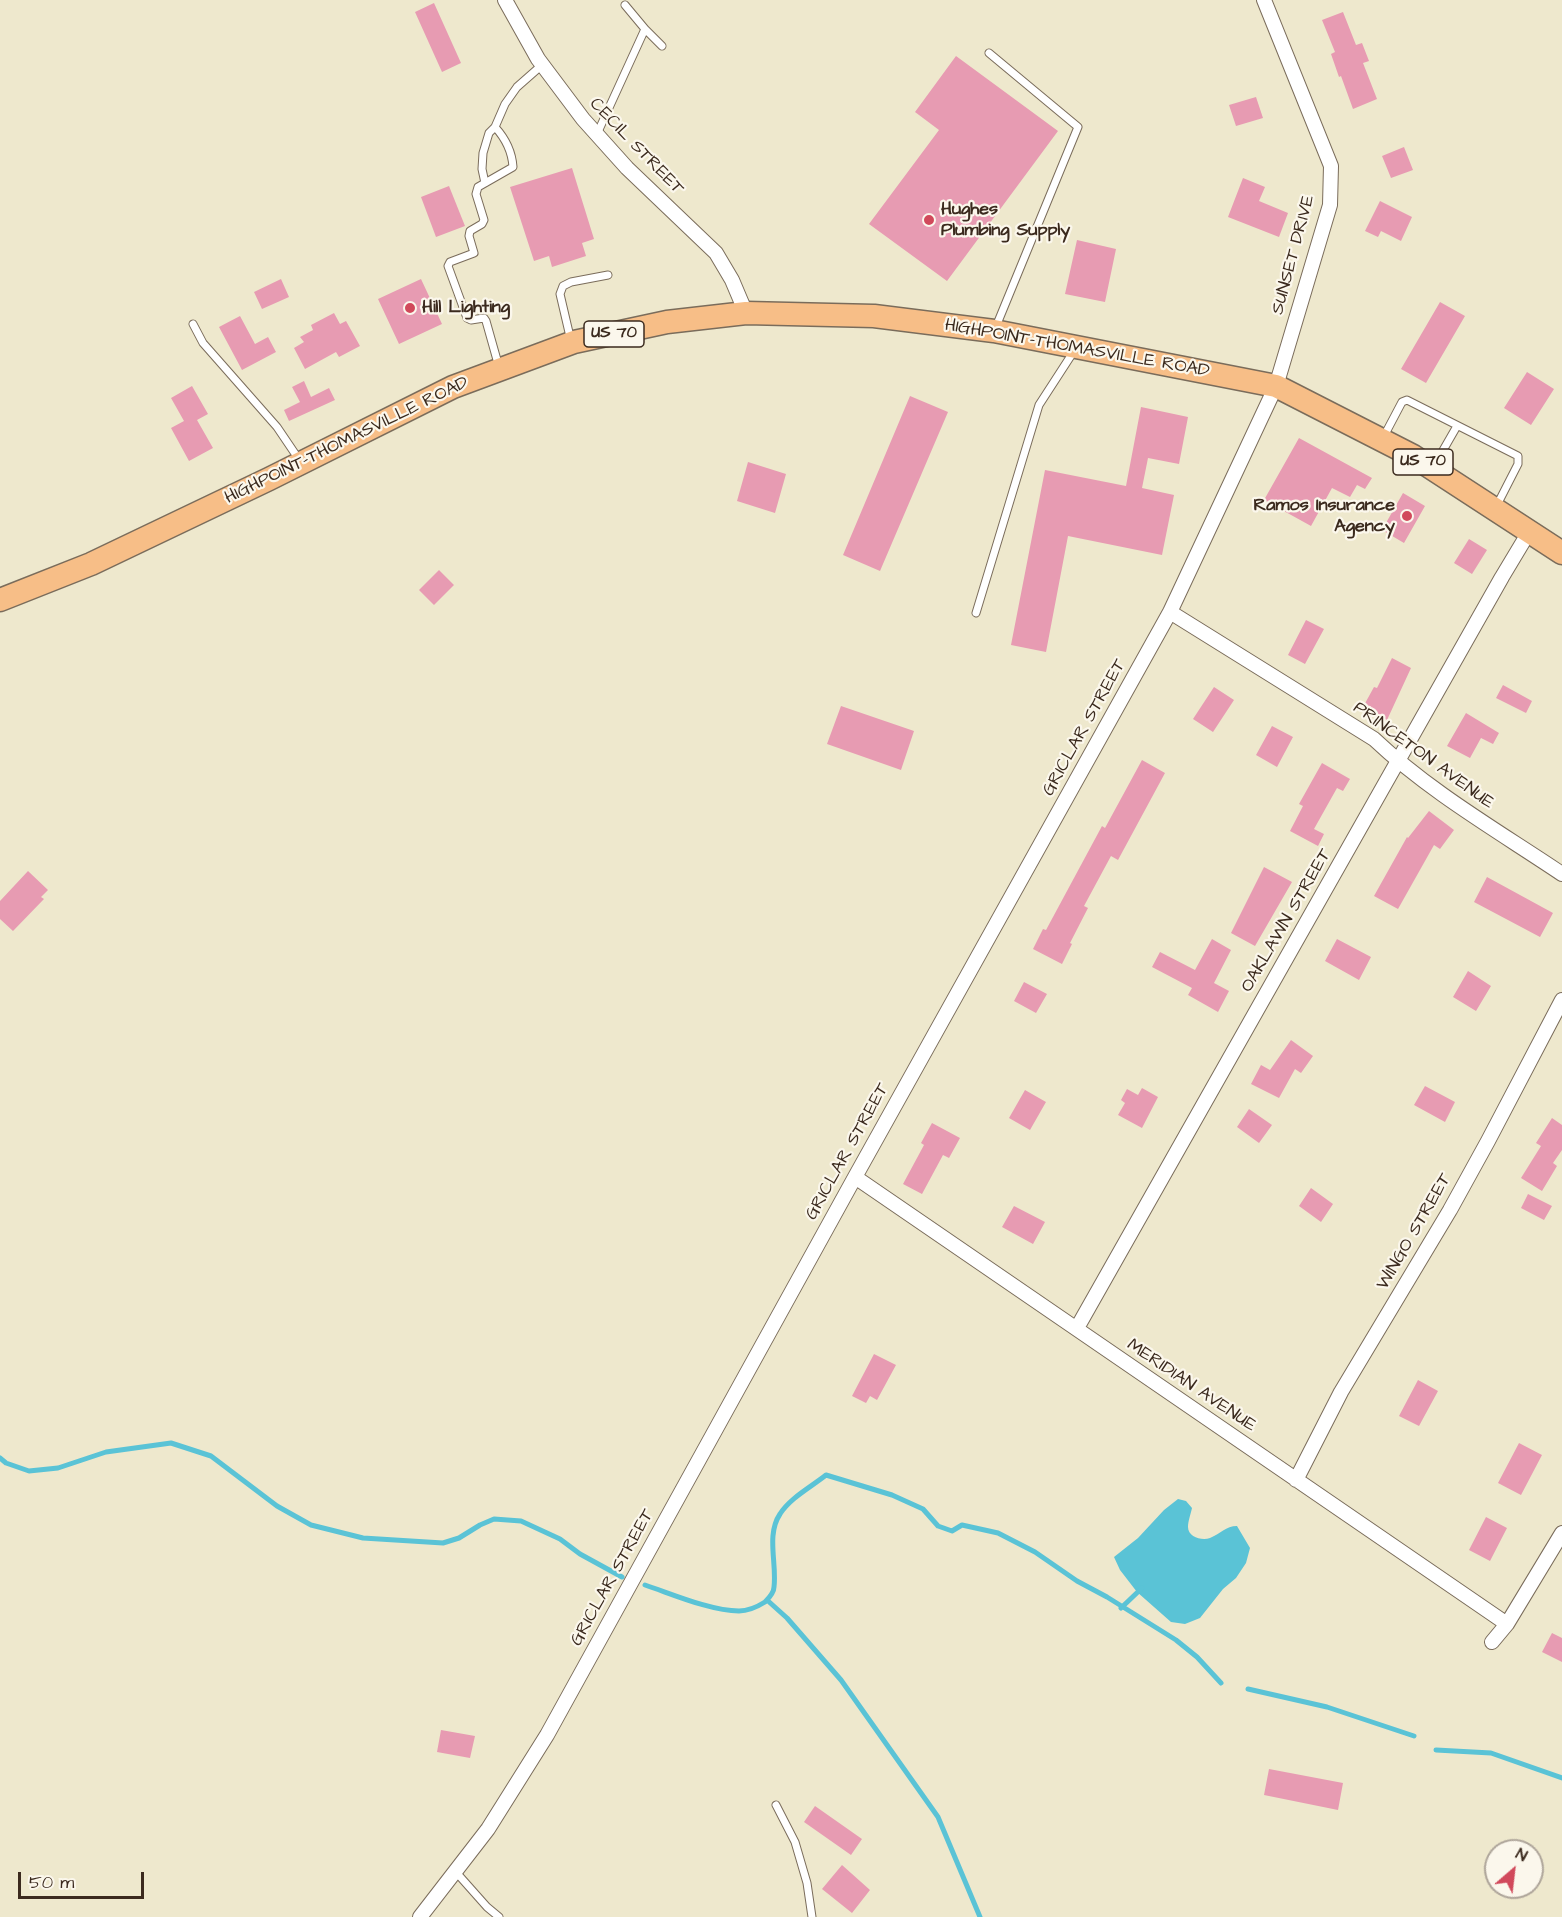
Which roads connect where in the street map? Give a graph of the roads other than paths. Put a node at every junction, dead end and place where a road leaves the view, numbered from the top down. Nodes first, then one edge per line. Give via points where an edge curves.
1 (505, 0) edge
2 (1264, 0) edge
3 (625, 5) dead end
4 (645, 29) junction
5 (662, 46) dead end
6 (990, 53) dead end
7 (542, 65) junction
8 (495, 127) junction
9 (597, 134) junction
10 (485, 183) junction
11 (608, 275) dead end
12 (746, 313) junction
13 (193, 324) dead end
14 (994, 331) junction
15 (571, 344) junction
16 (1077, 346) junction
17 (500, 369) junction
18 (1276, 386) junction
19 (1457, 426) junction
20 (1382, 440) junction
21 (301, 463) junction
22 (1432, 468) junction
23 (1494, 509) junction
24 (1529, 532) junction
25 (1562, 553) edge
26 (0, 600) edge
27 (1170, 612) junction
28 (976, 613) dead end
29 (1398, 761) junction
30 (1562, 874) edge
31 (1562, 1000) edge
32 (855, 1177) junction
33 (1077, 1328) junction
34 (1296, 1480) junction
35 (1562, 1533) edge
36 (1507, 1624) junction
37 (1492, 1642) dead end
38 (776, 1805) dead end
39 (455, 1871) junction
40 (420, 1917) edge
41 (499, 1917) edge
42 (812, 1917) edge

1 - 7 street, CECIL STREET
2 - 18 street, SUNSET DRIVE via 1330,166 1330,205
3 - 4 lane
4 - 5 lane
4 - 9 lane
6 - 14 lane via 1078,127
7 - 8 lane via 517,87
7 - 9 street, CECIL STREET
8 - 10 lane via 483,153
8 - 10 lane via 504,137 513,167
9 - 12 street, CECIL STREET via 716,253
10 - 17 lane via 476,190 484,220 470,231 474,253 448,266 467,318 484,318
11 - 15 lane via 563,286 560,294
12 - 14 main road, HIGHPOINT-THOMASVILLE ROAD / US 70 via 874,316
12 - 15 main road, HIGHPOINT-THOMASVILLE ROAD / US 70 via 667,322
13 - 21 lane via 203,343 277,427
14 - 16 main road, HIGHPOINT-THOMASVILLE ROAD / US 70
15 - 17 main road, HIGHPOINT-THOMASVILLE ROAD / US 70
16 - 18 main road, HIGHPOINT-THOMASVILLE ROAD / US 70
16 - 28 lane via 1039,405
17 - 21 main road, HIGHPOINT-THOMASVILLE ROAD / US 70 via 453,387
18 - 20 main road, US 70
18 - 27 street, GRICLAR STREET
19 - 20 lane via 1407,400 1402,402
19 - 22 lane
19 - 23 lane via 1518,456 1518,464
20 - 22 main road, US 70
21 - 26 main road, HIGHPOINT-THOMASVILLE ROAD / US 70 via 91,564
22 - 23 main road, US 70
23 - 24 main road, US 70
24 - 25 main road, US 70
24 - 29 street, OAKLAWN STREET
27 - 29 street, PRINCETON AVENUE via 1374,739
27 - 32 street, GRICLAR STREET
29 - 30 street, PRINCETON AVENUE
29 - 33 street, OAKLAWN STREET
31 - 34 street, WINGO STREET via 1483,1151 1341,1392
32 - 33 street, MERIDIAN AVENUE
32 - 39 street, GRICLAR STREET via 547,1736 488,1829
33 - 34 street, MERIDIAN AVENUE
34 - 36 street, MERIDIAN AVENUE
35 - 36 street
36 - 37 street
38 - 42 lane via 795,1842
39 - 40 street, GRICLAR STREET
39 - 41 lane

